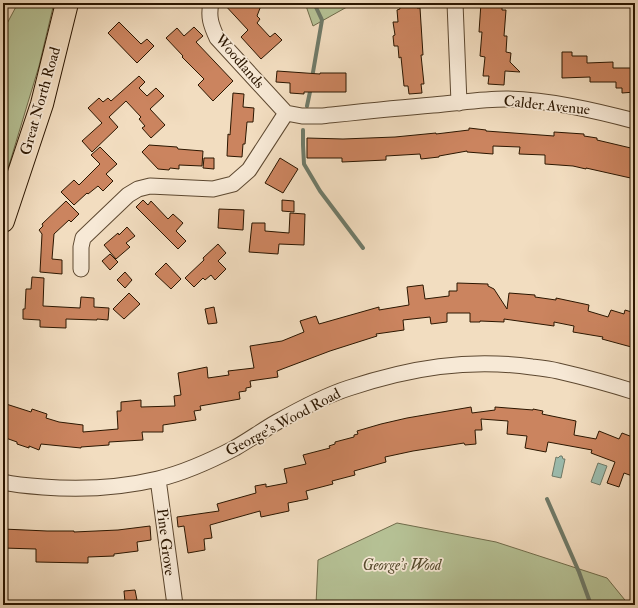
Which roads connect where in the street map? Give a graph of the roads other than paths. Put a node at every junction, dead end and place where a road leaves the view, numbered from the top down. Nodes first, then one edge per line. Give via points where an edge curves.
1 (67, 3) edge
2 (210, 3) edge
3 (455, 3) edge
4 (459, 102) junction
5 (286, 113) junction
6 (635, 121) edge
7 (3, 221) edge
8 (81, 269) dead end
9 (635, 392) edge
10 (158, 479) junction
11 (3, 482) edge
12 (175, 605) edge

1 - 7 main road, Great North Road via 42,104
2 - 5 street, Woodlands via 211,26 217,38
3 - 4 street
4 - 5 street, Calder Avenue via 321,116
4 - 6 street, Calder Avenue via 507,100 572,105
5 - 8 street via 249,170 233,184 213,189 150,186 128,195 83,238
9 - 10 street, George's Wood Road via 557,371 525,366 493,363 430,367 348,388 276,422 193,468
10 - 11 street, George's Wood Road via 115,487 71,489
10 - 12 street, Pine Grove

